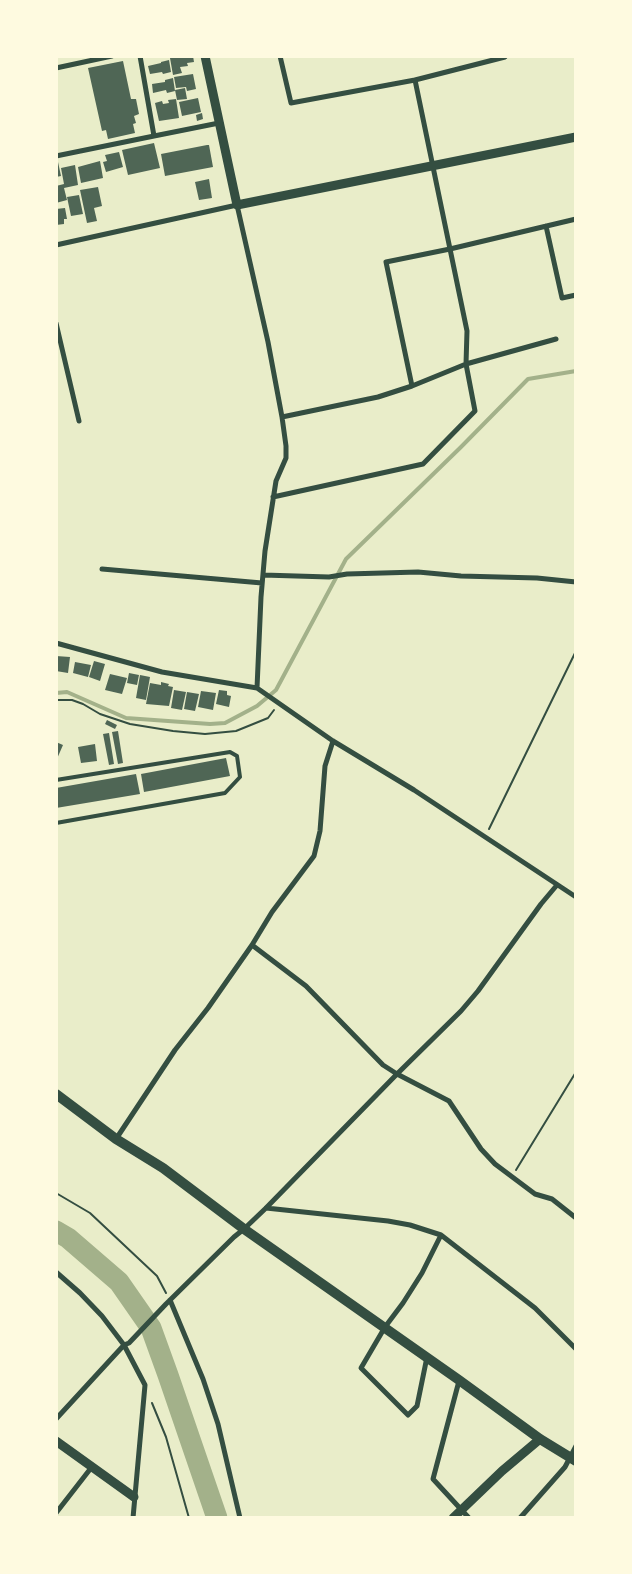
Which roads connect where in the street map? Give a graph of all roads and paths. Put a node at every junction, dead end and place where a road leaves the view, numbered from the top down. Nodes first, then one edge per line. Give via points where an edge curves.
1 (112, 56) edge
2 (140, 56) edge
3 (205, 56) edge
4 (280, 56) edge
5 (505, 56) edge
6 (56, 68) edge
7 (414, 80) junction
8 (219, 123) junction
9 (154, 136) junction
10 (576, 137) edge
11 (56, 156) edge
12 (432, 167) junction
13 (237, 205) junction
14 (576, 219) edge
15 (546, 226) junction
16 (56, 245) edge
17 (450, 248) junction
18 (576, 295) edge
19 (56, 323) edge
20 (556, 339) dead end
21 (466, 364) junction
22 (412, 386) junction
23 (282, 417) junction
24 (79, 420) dead end
25 (273, 497) junction
26 (102, 569) dead end
27 (263, 575) junction
28 (576, 582) edge
29 (262, 583) junction
30 (56, 643) edge
31 (576, 650) edge
32 (258, 688) junction
33 (56, 700) edge
34 (279, 703) junction
35 (333, 741) junction
36 (56, 780) edge
37 (56, 823) edge
38 (484, 838) junction
39 (557, 885) junction
40 (576, 897) edge
41 (252, 945) junction
42 (576, 1072) edge
43 (397, 1074) junction
44 (56, 1094) edge
45 (116, 1139) junction
46 (512, 1177) junction
47 (56, 1193) edge
48 (266, 1208) junction
49 (576, 1218) edge
50 (244, 1229) junction
51 (441, 1235) junction
52 (58, 1274) edge
53 (56, 1282) edge
54 (168, 1302) junction
55 (385, 1328) junction
56 (126, 1344) junction
57 (576, 1349) edge
58 (427, 1357) junction
59 (459, 1380) junction
60 (152, 1403) dead end
61 (56, 1419) edge
62 (540, 1439) junction
63 (56, 1441) edge
64 (576, 1446) edge
65 (573, 1459) edge
66 (91, 1468) junction
67 (134, 1497) junction
68 (461, 1510) junction
69 (56, 1513) edge
70 (133, 1518) edge
71 (189, 1518) edge
72 (240, 1518) edge
73 (453, 1518) edge
74 (469, 1518) edge
75 (520, 1518) edge

1 - 6 street
2 - 9 street
3 - 8 street
4 - 7 street via 291,103
5 - 7 street
7 - 12 street
8 - 9 street
8 - 13 street
9 - 11 street
10 - 12 street
12 - 13 street
12 - 17 street
13 - 16 street
13 - 23 street
14 - 15 street
15 - 17 street
15 - 18 street via 562,298
17 - 21 street via 467,331
17 - 22 street via 386,262
19 - 24 street
20 - 21 street
21 - 22 street
21 - 25 street via 475,411 423,464
22 - 23 street via 378,397
23 - 25 street via 286,458
25 - 27 street
26 - 29 street
27 - 28 street via 329,577 418,572
27 - 29 street
29 - 32 street
30 - 32 street via 162,672
31 - 38 path
32 - 34 street
33 - 34 path via 72,700 130,724 205,734 236,731 268,718
34 - 35 street
35 - 38 street via 414,790
35 - 41 street via 325,766 320,831 314,856
36 - 37 lane via 230,752 237,756 240,777 225,793
38 - 39 street
39 - 40 street
39 - 43 street via 462,1012
41 - 43 street via 306,986 383,1065
41 - 45 street via 175,1050
42 - 46 path
43 - 46 street via 449,1101 481,1149
43 - 48 street
44 - 45 main road
45 - 50 main road via 163,1168
46 - 49 street via 535,1194 552,1199
47 - 54 path via 90,1213 157,1276
48 - 50 street
48 - 51 street via 388,1221
50 - 54 street
50 - 55 main road
51 - 55 street via 422,1273
51 - 57 street via 535,1308
52 - 53 street
52 - 56 street via 80,1293
54 - 56 street
54 - 72 street via 204,1379
55 - 58 main road
55 - 58 street via 361,1368 408,1415 416,1406
56 - 61 street
56 - 67 street via 145,1385
58 - 59 main road
59 - 62 main road
59 - 68 street via 433,1479
60 - 71 path via 166,1437
62 - 65 main road
62 - 68 street
63 - 66 street
64 - 65 street
65 - 75 street
66 - 67 street
66 - 69 street
67 - 70 street
68 - 73 street
68 - 74 street

